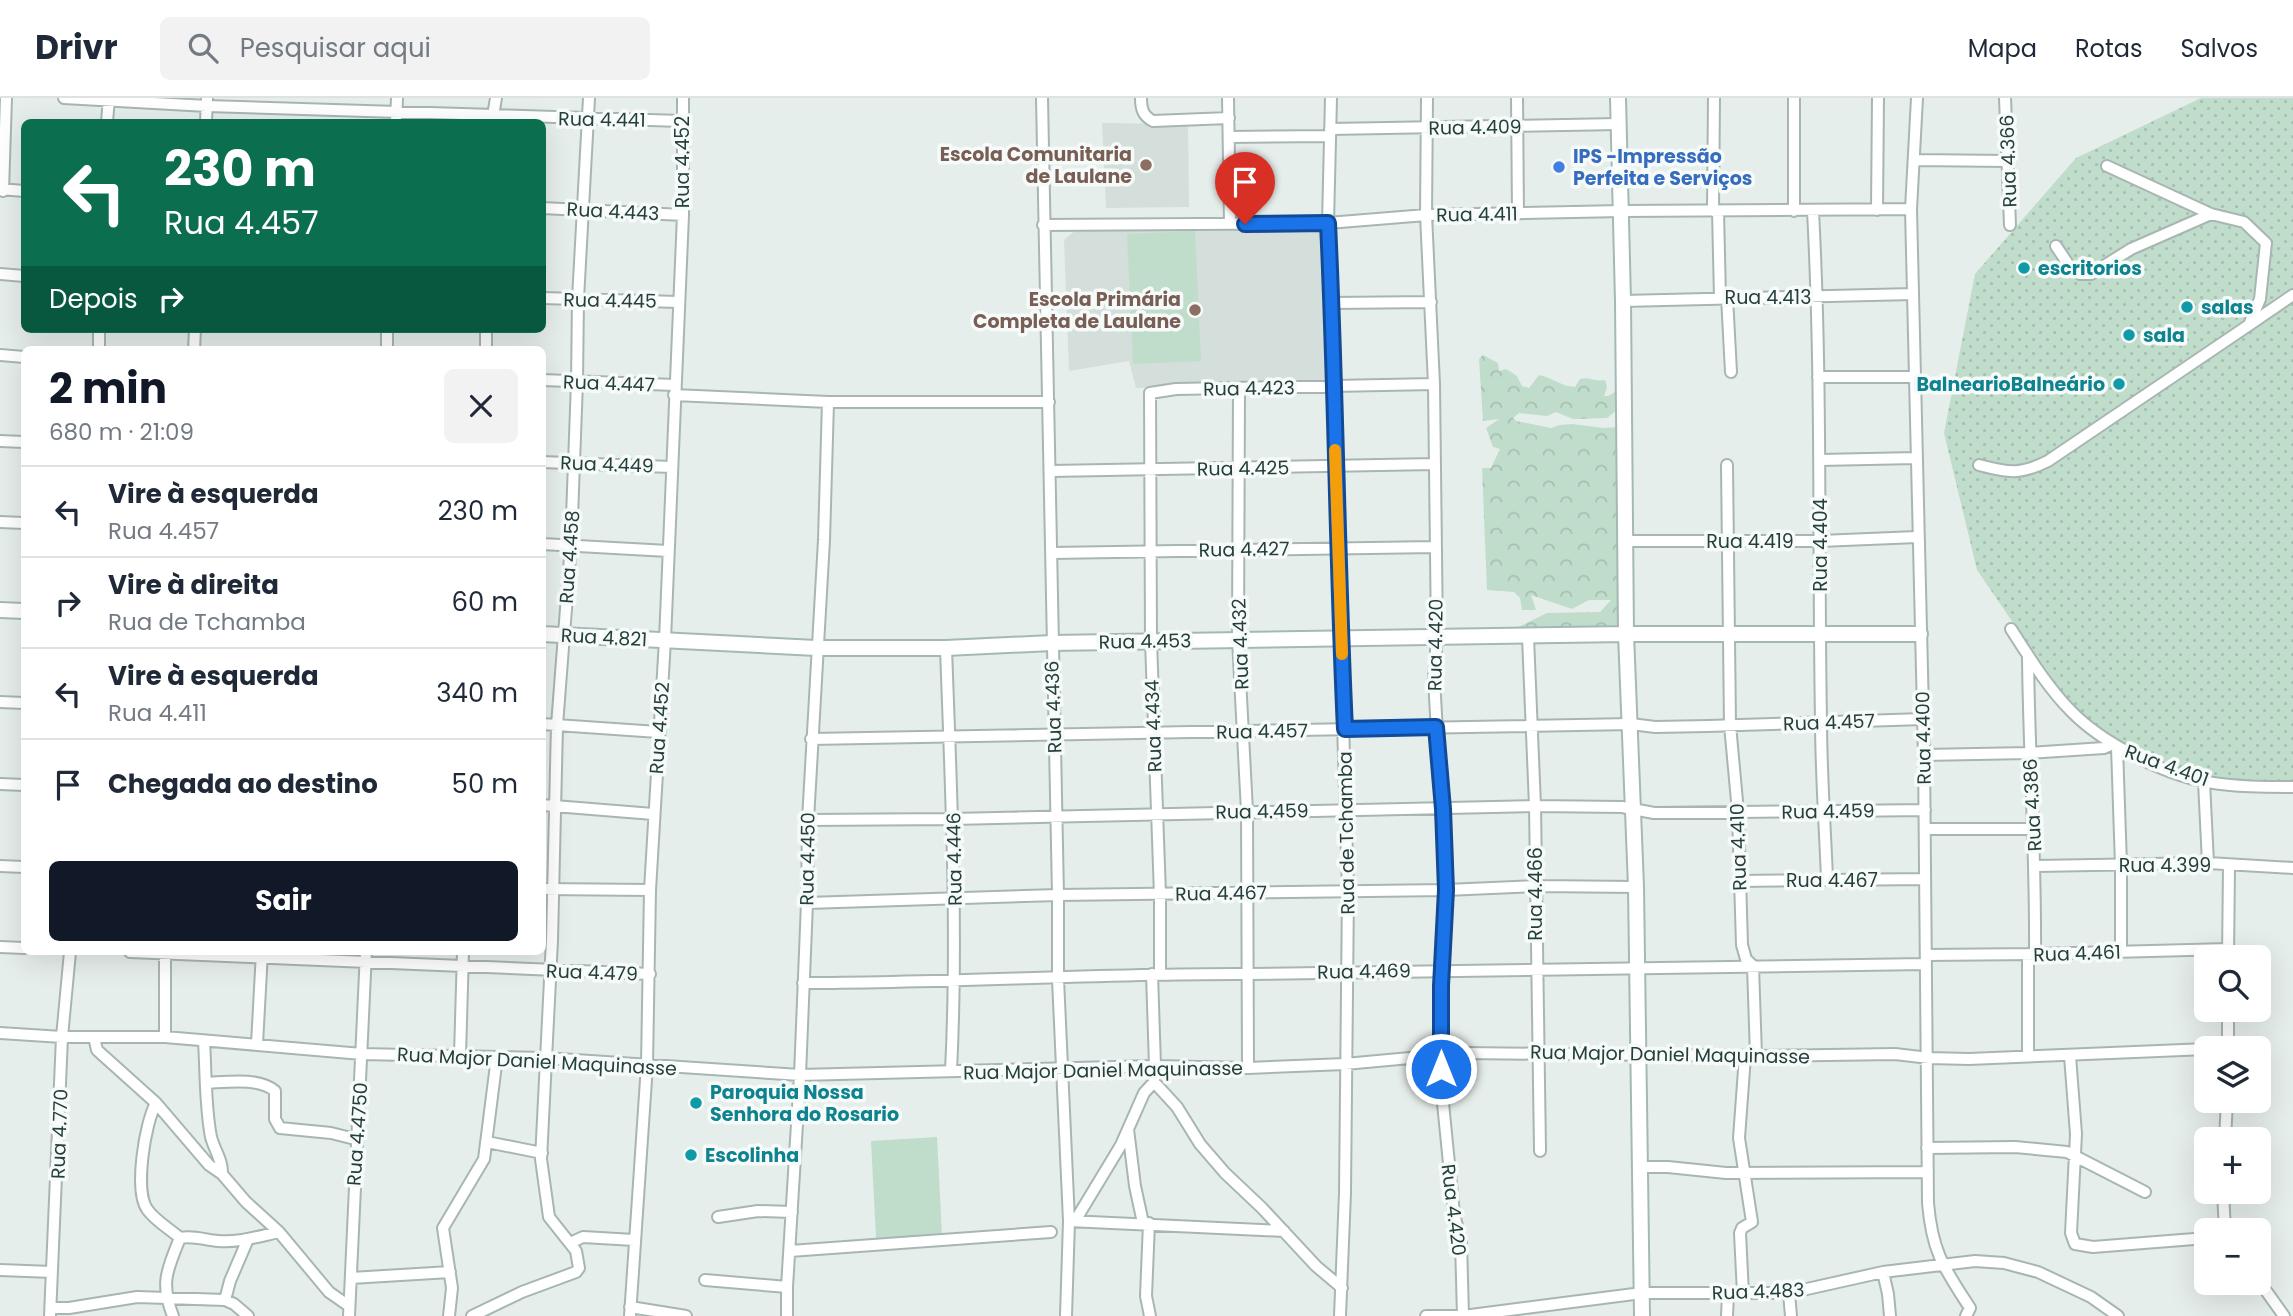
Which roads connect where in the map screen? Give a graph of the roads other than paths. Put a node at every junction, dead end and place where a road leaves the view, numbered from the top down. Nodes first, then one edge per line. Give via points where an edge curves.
1 (6, 98) edge
2 (64, 98) edge
3 (397, 98) edge
4 (496, 98) edge
5 (589, 98) edge
6 (683, 98) edge
7 (1042, 98) edge
8 (1228, 98) edge
9 (1331, 98) edge
10 (1427, 98) edge
11 (1517, 98) edge
12 (1618, 98) edge
13 (1714, 98) edge
14 (1794, 98) edge
15 (1878, 98) edge
16 (1917, 98) edge
17 (2006, 98) edge
18 (108, 99) edge
19 (207, 102) edge
20 (298, 103) edge
21 (1141, 103) edge
22 (396, 117) edge
23 (588, 118) junction
24 (1229, 118) junction
25 (107, 119) edge
26 (493, 119) edge
27 (681, 121) junction
28 (1619, 124) junction
29 (1518, 126) junction
30 (1428, 127) junction
31 (1330, 133) junction
32 (1228, 137) junction
33 (1915, 160) junction
34 (2007, 161) junction
35 (2107, 166) dead end
36 (2, 190) edge
37 (21, 191) edge
38 (546, 208) edge
39 (1911, 209) junction
40 (583, 210) junction
41 (1877, 210) junction
42 (1622, 211) junction
43 (1715, 211) junction
44 (1794, 211) junction
45 (1812, 211) junction
46 (1518, 214) junction
47 (2211, 214) junction
48 (683, 215) junction
49 (1426, 215) junction
50 (1328, 223) junction
51 (1230, 224) junction
52 (1043, 225) junction
53 (2010, 225) dead end
54 (2056, 246) dead end
55 (0, 274) edge
56 (21, 276) edge
57 (1913, 295) junction
58 (2293, 295) edge
59 (1817, 297) junction
60 (546, 298) edge
61 (1724, 298) junction
62 (578, 299) junction
63 (1623, 300) junction
64 (678, 302) junction
65 (1431, 302) junction
66 (1332, 303) junction
67 (2249, 325) junction
68 (0, 355) edge
69 (21, 356) edge
70 (1731, 372) dead end
71 (1818, 377) junction
72 (1915, 377) junction
73 (546, 380) edge
74 (577, 382) junction
75 (1434, 384) junction
76 (1334, 385) junction
77 (1238, 388) junction
78 (674, 390) junction
79 (1150, 393) joint
80 (828, 402) junction
81 (1049, 402) junction
82 (0, 441) edge
83 (21, 442) edge
84 (1916, 458) junction
85 (1820, 460) junction
86 (546, 462) edge
87 (575, 463) junction
88 (1435, 464) junction
89 (1727, 465) dead end
90 (1979, 465) dead end
91 (671, 467) junction
92 (1239, 467) junction
93 (1335, 467) junction
94 (1152, 470) junction
95 (1051, 471) junction
96 (0, 522) edge
97 (21, 523) edge
98 (1917, 537) junction
99 (1625, 541) junction
100 (1820, 541) junction
101 (1728, 542) junction
102 (546, 544) edge
103 (571, 544) junction
104 (1337, 547) junction
105 (1436, 547) junction
106 (1238, 549) junction
107 (1151, 550) junction
108 (668, 551) junction
109 (1052, 553) junction
110 (0, 610) edge
111 (21, 611) edge
112 (2011, 629) dead end
113 (1820, 633) junction
114 (546, 634) edge
115 (563, 634) junction
116 (1626, 634) junction
117 (1920, 634) junction
118 (1730, 635) junction
119 (1437, 637) junction
120 (1528, 637) junction
121 (1341, 638) junction
122 (665, 640) junction
123 (1238, 640) junction
124 (1151, 641) junction
125 (1052, 642) junction
126 (816, 648) junction
127 (946, 648) junction
128 (2028, 656) junction
129 (0, 702) edge
130 (21, 703) edge
131 (1923, 719) junction
132 (1821, 722) junction
133 (546, 724) edge
134 (1631, 724) junction
135 (557, 725) junction
136 (1531, 725) junction
137 (1730, 725) junction
138 (1436, 727) junction
139 (1345, 729) junction
140 (1243, 731) junction
141 (658, 732) junction
142 (1054, 733) junction
143 (1153, 733) junction
144 (949, 736) junction
145 (811, 739) junction
146 (2115, 746) junction
147 (2029, 753) junction
148 (1924, 755) junction
149 (2204, 782) junction
150 (0, 784) edge
151 (21, 785) edge
152 (2293, 787) edge
153 (546, 805) edge
154 (556, 806) junction
155 (1535, 806) junction
156 (1633, 808) junction
157 (1443, 809) junction
158 (1346, 810) junction
159 (1925, 810) junction
160 (1247, 811) junction
161 (1738, 811) junction
162 (1825, 811) junction
163 (1156, 813) junction
164 (653, 814) junction
165 (1056, 815) junction
166 (953, 819) junction
167 (808, 820) junction
168 (1925, 829) junction
169 (2032, 829) junction
170 (2207, 863) junction
171 (2121, 865) junction
172 (0, 866) edge
173 (2036, 866) junction
174 (2229, 866) junction
175 (21, 867) edge
176 (2293, 868) edge
177 (1827, 879) junction
178 (1925, 879) junction
179 (1739, 881) junction
180 (1535, 886) junction
181 (1636, 887) junction
182 (547, 889) edge
183 (650, 890) junction
184 (1348, 890) junction
185 (1446, 890) junction
186 (1248, 892) junction
187 (1160, 894) junction
188 (1059, 895) junction
189 (955, 899) junction
190 (807, 903) junction
191 (2228, 945) edge
192 (0, 947) edge
193 (21, 948) edge
194 (2121, 951) junction
195 (2194, 952) edge
196 (2032, 954) junction
197 (70, 955) edge
198 (165, 955) edge
199 (262, 955) edge
200 (314, 955) edge
201 (463, 955) edge
202 (366, 956) edge
203 (1926, 959) junction
204 (1753, 966) junction
205 (462, 967) junction
206 (1636, 968) junction
207 (1536, 969) junction
208 (550, 970) junction
209 (1442, 970) junction
210 (1347, 971) junction
211 (650, 974) junction
212 (1156, 974) junction
213 (1249, 974) junction
214 (1058, 979) junction
215 (955, 981) junction
216 (803, 982) junction
217 (0, 1033) edge
218 (62, 1037) junction
219 (94, 1037) junction
220 (165, 1037) junction
221 (204, 1041) junction
222 (257, 1044) junction
223 (2194, 1050) edge
224 (1540, 1052) junction
225 (1638, 1053) junction
226 (362, 1054) junction
227 (1441, 1054) junction
228 (460, 1055) junction
229 (497, 1056) junction
230 (1750, 1056) junction
231 (2028, 1056) junction
232 (2070, 1056) junction
233 (545, 1058) junction
234 (1929, 1058) junction
235 (1345, 1064) junction
236 (647, 1065) junction
237 (1155, 1066) junction
238 (1061, 1068) junction
239 (1248, 1068) junction
240 (951, 1071) junction
241 (800, 1075) junction
242 (1154, 1082) junction
243 (206, 1083) junction
244 (156, 1103) junction
245 (1128, 1129) junction
246 (355, 1139) junction
247 (487, 1142) junction
248 (1927, 1148) junction
249 (1540, 1151) dead end
250 (542, 1153) junction
251 (2075, 1154) junction
252 (1639, 1167) junction
253 (1928, 1172) junction
254 (1745, 1173) junction
255 (222, 1174) junction
256 (2146, 1192) dead end
257 (792, 1212) junction
258 (718, 1217) dead end
259 (1072, 1221) junction
260 (1146, 1223) junction
261 (1284, 1231) junction
262 (279, 1232) junction
263 (1051, 1232) dead end
264 (180, 1238) junction
265 (248, 1239) junction
266 (2194, 1239) edge
267 (634, 1240) junction
268 (570, 1243) junction
269 (790, 1251) junction
270 (1942, 1264) junction
271 (0, 1270) edge
272 (52, 1272) junction
273 (450, 1272) junction
274 (1883, 1272) junction
275 (351, 1278) junction
276 (705, 1280) dead end
277 (787, 1287) junction
278 (1342, 1288) junction
279 (1642, 1293) junction
280 (1728, 1293) junction
281 (1789, 1293) junction
282 (1743, 1294) junction
283 (2269, 1295) edge
284 (166, 1298) junction
285 (225, 1300) junction
286 (349, 1311) edge
287 (630, 1311) edge
288 (50, 1312) edge
289 (1968, 1312) edge
290 (173, 1316) edge
291 (248, 1316) edge
292 (449, 1316) edge
293 (472, 1316) edge
294 (686, 1316) edge
295 (787, 1316) edge
296 (1066, 1316) edge
297 (1150, 1316) edge
298 (1340, 1316) edge
299 (1426, 1316) edge
300 (1462, 1316) edge
301 (1642, 1316) edge
302 (1727, 1316) edge
303 (1791, 1316) edge
304 (1890, 1316) edge
305 (1980, 1316) edge
306 (2118, 1316) edge
307 (2284, 1316) edge

1 - 36 street
2 - 18 street, Rua 4.441
3 - 22 street
4 - 26 street
5 - 23 street, Rua 4.458
6 - 27 street, Rua 4.452
7 - 52 street, Rua 4.436
8 - 24 street
9 - 31 street, Rua de Tchamba
10 - 30 street, Rua 4.420
11 - 29 street
12 - 28 street
13 - 43 street
14 - 44 street
15 - 41 street
16 - 33 street, Rua 4.400
17 - 34 street, Rua 4.366
18 - 19 street, Rua 4.441
18 - 25 street
19 - 20 street, Rua 4.441
20 - 22 street, Rua 4.441
21 - 24 street via 1146,116 1157,121
22 - 26 street, Rua 4.441
23 - 26 street, Rua 4.441
23 - 27 street, Rua 4.441
23 - 40 street, Rua 4.458
24 - 32 street
27 - 48 street, Rua 4.452
28 - 29 street, Rua 4.409
28 - 42 street
29 - 30 street, Rua 4.409
29 - 46 street
30 - 31 street, Rua 4.409
30 - 49 street, Rua 4.420
31 - 32 street, Rua 4.409
31 - 50 street, Rua de Tchamba
32 - 51 street
33 - 34 street
33 - 39 street, Rua 4.400
34 - 53 street, Rua 4.366
35 - 47 street
36 - 37 street
38 - 40 street, Rua 4.443
39 - 41 street, Rua 4.411
39 - 57 street, Rua 4.400
40 - 48 street, Rua 4.443
40 - 62 street, Rua 4.458
41 - 45 street, Rua 4.411
42 - 43 street, Rua 4.411
42 - 46 street, Rua 4.411
42 - 63 street
43 - 44 street, Rua 4.411
43 - 61 street
44 - 45 street, Rua 4.411
45 - 59 street, Rua 4.404
46 - 49 street, Rua 4.411
47 - 54 street via 2131,249 2091,274 2070,267
47 - 67 street via 2244,222 2266,243 2260,299
48 - 64 street, Rua 4.452
49 - 50 street, Rua 4.411
49 - 65 street, Rua 4.420
50 - 51 street, Rua 4.411
50 - 66 street, Rua de Tchamba
51 - 52 street, Rua 4.411
52 - 81 street, Rua 4.436
55 - 56 street
57 - 59 street, Rua 4.413
57 - 72 street, Rua 4.400
58 - 67 street
59 - 61 street, Rua 4.413
59 - 71 street, Rua 4.404
60 - 62 street, Rua 4.445
61 - 63 street, Rua 4.413
61 - 70 street
62 - 64 street, Rua 4.445
62 - 74 street, Rua 4.458
63 - 99 street
64 - 78 street, Rua 4.452
65 - 66 street
65 - 75 street, Rua 4.420
66 - 76 street, Rua de Tchamba
67 - 90 street via 2048,461 2028,471
68 - 69 street
71 - 72 street
71 - 85 street, Rua 4.404
72 - 84 street, Rua 4.400
73 - 74 street, Rua 4.447
74 - 78 street, Rua 4.447
74 - 87 street, Rua 4.458
75 - 76 street, Rua 4.423
75 - 88 street, Rua 4.420
76 - 77 street, Rua 4.423
76 - 93 street, Rua de Tchamba
77 - 79 street, Rua 4.423
77 - 92 street, Rua 4.432
78 - 80 street, Rua 4.447
78 - 91 street, Rua 4.452
79 - 94 street, Rua 4.434
80 - 81 street, Rua 4.447
80 - 126 street, Rua 4.450
81 - 95 street, Rua 4.436
82 - 83 street
84 - 85 street
84 - 98 street, Rua 4.400
85 - 100 street, Rua 4.404
86 - 87 street, Rua 4.449
87 - 91 street, Rua 4.449
87 - 103 street, Rua 4.458
88 - 93 street, Rua 4.425
88 - 105 street, Rua 4.420
89 - 101 street, Rua 4.410
91 - 108 street, Rua 4.452
92 - 93 street, Rua 4.425
92 - 94 street, Rua 4.425
92 - 106 street, Rua 4.432
93 - 104 street, Rua de Tchamba
94 - 95 street, Rua 4.425
94 - 107 street, Rua 4.434
95 - 109 street, Rua 4.436
96 - 97 street
98 - 100 street, Rua 4.419
98 - 117 street, Rua 4.400
99 - 101 street, Rua 4.419
99 - 116 street
100 - 101 street, Rua 4.419
100 - 113 street, Rua 4.404
101 - 118 street, Rua 4.410
102 - 103 street
103 - 108 street
103 - 115 street, Rua 4.458
104 - 105 street, Rua 4.427
104 - 106 street, Rua 4.427
104 - 121 street, Rua de Tchamba
105 - 119 street, Rua 4.420
106 - 107 street, Rua 4.427
106 - 123 street, Rua 4.432
107 - 109 street, Rua 4.427
107 - 124 street, Rua 4.434
108 - 122 street, Rua 4.452
109 - 125 street, Rua 4.436
110 - 111 street
112 - 128 street, Rua 4.401
113 - 117 street, Rua 4.453
113 - 118 street, Rua 4.453
113 - 132 street, Rua 4.404
114 - 115 street, Rua 4.821
115 - 122 street, Rua 4.821
115 - 135 street, Rua 4.458
116 - 118 street, Rua 4.453
116 - 120 street, Rua 4.453
116 - 134 street
117 - 131 street, Rua 4.400
118 - 137 street, Rua 4.410
119 - 120 street, Rua 4.453
119 - 121 street, Rua 4.453
119 - 138 street, Rua 4.420
120 - 136 street, Rua 4.466
121 - 123 street, Rua 4.453
121 - 139 street, Rua de Tchamba
122 - 126 street, Rua 4.453
122 - 141 street, Rua 4.452
123 - 124 street, Rua 4.453
123 - 140 street, Rua 4.432
124 - 125 street, Rua 4.453
124 - 143 street, Rua 4.434
125 - 127 street, Rua 4.453
125 - 142 street, Rua 4.436
126 - 127 street, Rua 4.453
126 - 145 street, Rua 4.450
127 - 144 street, Rua 4.446
128 - 146 street, Rua 4.401 via 2069,710
128 - 147 street, Rua 4.386
129 - 130 street
131 - 132 street, Rua 4.457
131 - 148 street, Rua 4.400
132 - 137 street, Rua 4.457
132 - 162 street, Rua 4.404
133 - 135 street
134 - 136 street, Rua 4.457
134 - 137 street, Rua 4.457
134 - 156 street
135 - 141 street
135 - 154 street, Rua 4.458
136 - 138 street, Rua 4.457
136 - 155 street, Rua 4.466
137 - 161 street, Rua 4.410
138 - 139 street, Rua 4.457
138 - 157 street, Rua 4.420
139 - 140 street, Rua 4.457
139 - 158 street, Rua de Tchamba
140 - 143 street, Rua 4.457
140 - 160 street, Rua 4.432
141 - 164 street, Rua 4.452
142 - 143 street, Rua 4.457
142 - 144 street, Rua 4.457
142 - 165 street, Rua 4.436
143 - 163 street, Rua 4.434
144 - 145 street, Rua 4.457
144 - 166 street, Rua 4.446
145 - 167 street, Rua 4.450
146 - 147 street
146 - 149 street, Rua 4.401
146 - 171 street
147 - 148 street
147 - 169 street, Rua 4.386
148 - 159 street, Rua 4.400
149 - 152 street, Rua 4.401
149 - 170 street
150 - 151 street
153 - 154 street
154 - 164 street
154 - 182 street, Rua 4.458
155 - 156 street, Rua 4.459
155 - 157 street, Rua 4.459
155 - 180 street, Rua 4.466
156 - 161 street, Rua 4.459 via 1654,813
156 - 181 street
157 - 158 street, Rua 4.459
157 - 185 street, Rua 4.420
158 - 160 street, Rua 4.459
158 - 184 street, Rua de Tchamba
159 - 162 street, Rua 4.459
159 - 168 street, Rua 4.400
160 - 163 street, Rua 4.459
160 - 186 street, Rua 4.432
161 - 162 street, Rua 4.459
161 - 179 street, Rua 4.410
162 - 177 street, Rua 4.404
163 - 165 street, Rua 4.459
163 - 187 street, Rua 4.434
164 - 183 street, Rua 4.452
165 - 166 street, Rua 4.459
165 - 188 street, Rua 4.436
166 - 167 street, Rua 4.459
166 - 189 street, Rua 4.446
167 - 190 street, Rua 4.450
168 - 169 street
168 - 178 street, Rua 4.400
169 - 173 street, Rua 4.386
170 - 171 street, Rua 4.399
170 - 174 street, Rua 4.399
171 - 173 street, Rua 4.399
171 - 194 street
172 - 175 street
173 - 196 street, Rua 4.386
174 - 176 street, Rua 4.399
174 - 191 street
177 - 178 street, Rua 4.467
177 - 179 street, Rua 4.467
178 - 203 street, Rua 4.400
179 - 204 street, Rua 4.410 via 1742,945
180 - 181 street, Rua 4.467
180 - 185 street, Rua 4.467
180 - 207 street, Rua 4.466
181 - 206 street
182 - 183 street
182 - 208 street, Rua 4.458
183 - 211 street, Rua 4.452
184 - 185 street, Rua 4.467
184 - 186 street, Rua 4.467
184 - 210 street, Rua de Tchamba
185 - 209 street, Rua 4.420
186 - 187 street, Rua 4.467
186 - 213 street, Rua 4.432
187 - 188 street, Rua 4.467
187 - 212 street, Rua 4.434
188 - 189 street, Rua 4.467
188 - 214 street, Rua 4.436
189 - 190 street, Rua 4.467
189 - 215 street, Rua 4.446
190 - 216 street, Rua 4.450
192 - 193 street
194 - 195 street, Rua 4.461
194 - 196 street, Rua 4.461
196 - 203 street, Rua 4.461
196 - 231 street, Rua 4.386
197 - 218 street, Rua 4.770
198 - 220 street
199 - 222 street
200 - 202 street, Rua 4.479
201 - 205 street
202 - 205 street, Rua 4.479
202 - 226 street, Rua 4.4750
203 - 204 street, Rua 4.469
203 - 234 street, Rua 4.400
204 - 206 street, Rua 4.469
204 - 230 street, Rua 4.410
205 - 208 street, Rua 4.479
205 - 228 street
206 - 207 street, Rua 4.469
206 - 225 street
207 - 209 street, Rua 4.469
207 - 224 street, Rua 4.466
208 - 211 street, Rua 4.479
208 - 233 street, Rua 4.458
209 - 210 street, Rua 4.469
209 - 227 street, Rua 4.420
210 - 213 street, Rua 4.469
210 - 235 street, Rua de Tchamba
211 - 236 street, Rua 4.452
212 - 213 street, Rua 4.469
212 - 214 street, Rua 4.469
212 - 237 street, Rua 4.434
213 - 239 street, Rua 4.432
214 - 215 street, Rua 4.469
214 - 238 street, Rua 4.436
215 - 216 street, Rua 4.469
215 - 240 street, Rua 4.446
216 - 241 street, Rua 4.450
217 - 218 street, Rua Major Daniel Maquinasse
218 - 219 street, Rua Major Daniel Maquinasse
218 - 272 street, Rua 4.770
219 - 220 street, Rua Major Daniel Maquinasse
219 - 244 street via 97,1050
220 - 221 street, Rua Major Daniel Maquinasse
221 - 222 street, Rua Major Daniel Maquinasse
221 - 243 street
222 - 226 street, Rua Major Daniel Maquinasse
223 - 232 street, Rua Major Daniel Maquinasse
224 - 225 street, Rua Major Daniel Maquinasse
224 - 227 street, Rua Major Daniel Maquinasse
224 - 249 street, Rua 4.466
225 - 230 street, Rua Major Daniel Maquinasse
225 - 252 street
226 - 228 street, Rua Major Daniel Maquinasse
226 - 246 street, Rua 4.4750
227 - 235 street, Rua Major Daniel Maquinasse
227 - 300 street, Rua 4.420 via 1443,1121 1461,1241
228 - 229 street, Rua Major Daniel Maquinasse
229 - 233 street, Rua Major Daniel Maquinasse
229 - 247 street
230 - 234 street, Rua Major Daniel Maquinasse via 1895,1054
230 - 254 street, Rua 4.410 via 1739,1138
231 - 232 street, Rua Major Daniel Maquinasse
231 - 234 street, Rua Major Daniel Maquinasse
232 - 251 street
233 - 236 street, Rua Major Daniel Maquinasse
233 - 250 street, Rua 4.458
234 - 248 street, Rua 4.400
235 - 239 street, Rua Major Daniel Maquinasse
235 - 278 street, Rua de Tchamba
236 - 241 street, Rua Major Daniel Maquinasse
236 - 267 street, Rua 4.452
237 - 238 street, Rua Major Daniel Maquinasse
237 - 239 street, Rua Major Daniel Maquinasse
237 - 242 street, Rua 4.434
238 - 240 street, Rua Major Daniel Maquinasse
238 - 259 street, Rua 4.436
240 - 241 street, Rua Major Daniel Maquinasse
241 - 257 street, Rua 4.450
242 - 245 street
242 - 261 street via 1177,1107 1200,1144
243 - 246 street via 265,1085 275,1091 275,1119 280,1128
243 - 255 street via 211,1138
244 - 255 street via 203,1159
244 - 264 street via 146,1130 142,1194 146,1209
245 - 259 street via 1109,1167
245 - 260 street via 1135,1186
246 - 275 street, Rua 4.4750
247 - 250 street
247 - 273 street via 484,1159 443,1228
248 - 251 street via 2015,1147
248 - 253 street, Rua 4.400
250 - 268 street, Rua 4.458 via 546,1209
251 - 256 street
251 - 266 street via 2071,1233 2075,1244 2105,1247
252 - 254 street
252 - 279 street
253 - 254 street
253 - 270 street, Rua 4.400 via 1930,1223
254 - 282 street, Rua 4.410 via 1752,1224 1740,1233
255 - 262 street
257 - 258 street
257 - 269 street, Rua 4.450
259 - 260 street
259 - 296 street, Rua 4.436
260 - 261 street
260 - 297 street
261 - 278 street
262 - 265 street
262 - 286 street
263 - 269 street
264 - 265 street
264 - 284 street via 165,1278
265 - 285 street
267 - 268 street via 583,1237
267 - 287 street, Rua 4.452
268 - 293 street via 579,1270
269 - 277 street, Rua 4.450
270 - 274 street, Rua 4.483
270 - 289 street, Rua 4.400
270 - 306 street, Rua 4.483 via 1993,1262 2028,1269 2091,1297
271 - 272 street
272 - 288 street, Rua 4.770
273 - 275 street
273 - 292 street
274 - 281 street, Rua 4.483
274 - 304 street
275 - 286 street, Rua 4.4750
276 - 277 street
277 - 295 street, Rua 4.450
278 - 298 street, Rua de Tchamba
279 - 280 street, Rua 4.483
279 - 300 street, Rua 4.483
279 - 301 street
280 - 282 street, Rua 4.483
280 - 302 street
281 - 282 street, Rua 4.483
281 - 303 street
283 - 307 street
284 - 285 street
284 - 288 street via 137,1297
284 - 290 street
285 - 291 street
287 - 294 street
289 - 305 street, Rua 4.400
299 - 300 street, Rua 4.483

